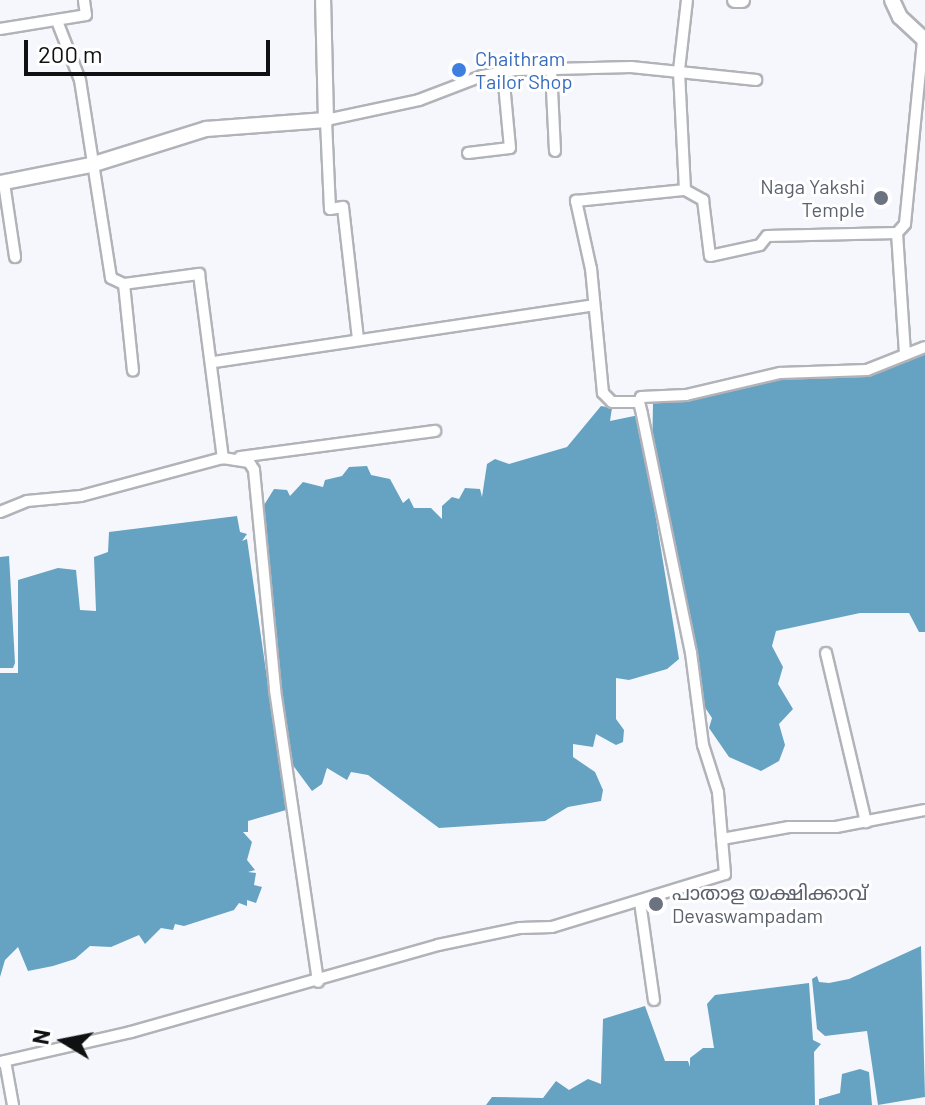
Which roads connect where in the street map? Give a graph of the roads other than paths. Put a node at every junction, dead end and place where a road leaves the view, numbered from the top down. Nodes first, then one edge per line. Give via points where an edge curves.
1 (84, 0) edge
2 (323, 0) edge
3 (687, 0) edge
4 (735, 0) edge
5 (742, 0) edge
6 (892, 0) edge
7 (57, 21) junction
8 (0, 29) edge
9 (924, 40) edge
10 (551, 69) junction
11 (679, 70) junction
12 (503, 72) junction
13 (756, 80) dead end
14 (326, 120) junction
15 (555, 151) dead end
16 (468, 153) dead end
17 (91, 165) junction
18 (2, 183) edge
19 (685, 190) junction
20 (897, 233) junction
21 (15, 257) dead end
22 (124, 284) junction
23 (594, 305) junction
24 (358, 339) junction
25 (925, 347) edge
26 (905, 355) junction
27 (214, 362) junction
28 (133, 371) dead end
29 (639, 402) junction
30 (435, 431) dead end
31 (240, 457) junction
32 (223, 458) junction
33 (0, 512) edge
34 (826, 653) dead end
35 (925, 810) edge
36 (866, 822) junction
37 (722, 839) junction
38 (640, 902) junction
39 (318, 982) junction
40 (654, 1000) dead end
41 (2, 1061) edge
42 (13, 1105) edge

1 - 7 street via 86,15
2 - 14 street
3 - 11 street
4 - 5 street
6 - 9 street
7 - 8 street
7 - 17 street via 80,80
9 - 20 street via 905,224
10 - 11 street
10 - 12 street
10 - 15 street
11 - 13 street
11 - 19 street
12 - 14 street via 419,100
12 - 16 street via 510,148
14 - 17 street via 206,129
14 - 24 street via 330,209 343,207
17 - 18 street
17 - 22 street via 111,278
18 - 21 street
19 - 20 street via 703,200 710,256 760,245 767,236
19 - 23 street via 576,201
20 - 26 street
22 - 27 street via 199,274
22 - 28 street
23 - 24 street
23 - 29 street via 603,393 612,402
24 - 27 street
25 - 26 street
26 - 29 street via 867,370 780,373
27 - 32 street
29 - 37 street via 691,653 703,745 718,792
30 - 31 street
31 - 32 street
31 - 39 street via 254,470 265,613
32 - 33 street via 81,496 27,501
34 - 36 street
35 - 36 street
36 - 37 street via 789,827
37 - 38 street via 725,874
38 - 39 street via 552,927 520,928 438,945
38 - 40 street
39 - 41 street
41 - 42 street

